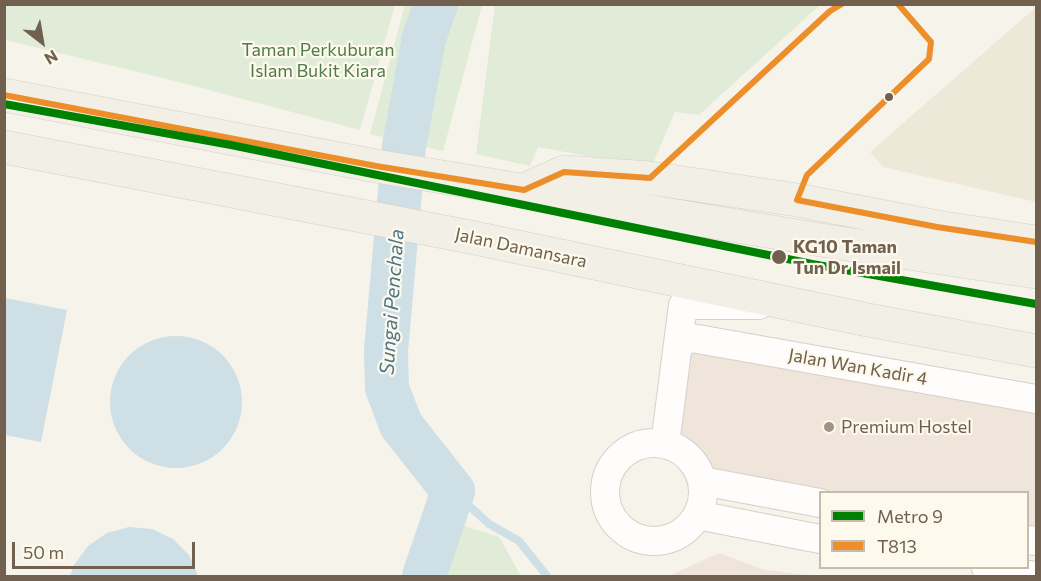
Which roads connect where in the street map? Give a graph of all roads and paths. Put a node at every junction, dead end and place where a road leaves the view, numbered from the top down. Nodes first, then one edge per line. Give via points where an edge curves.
1 (4, 95) edge
2 (4, 147) edge
3 (524, 190) junction
4 (833, 242) junction
5 (1036, 242) edge
6 (1036, 272) edge
7 (1036, 292) edge
8 (792, 305) junction
9 (679, 342) junction
10 (1036, 351) edge
11 (1036, 399) edge
12 (665, 444) junction
13 (702, 481) junction
14 (819, 503) edge
15 (697, 515) junction
16 (819, 539) edge
17 (997, 569) edge
18 (1036, 576) edge

1 - 3 main road
2 - 8 main road, Jalan Damansara via 470,237
3 - 4 main road
3 - 5 main road via 564,172 650,178
4 - 6 main road
4 - 7 main road
8 - 9 street via 683,305
8 - 10 main road, Jalan Damansara
9 - 11 street, Jalan Wan Kadir 4 via 692,338
9 - 12 street
12 - 13 street via 684,454
12 - 15 street via 634,448 621,456 605,483 610,514 619,527 646,541 676,536
13 - 14 street
13 - 15 street
15 - 16 street
17 - 18 street

